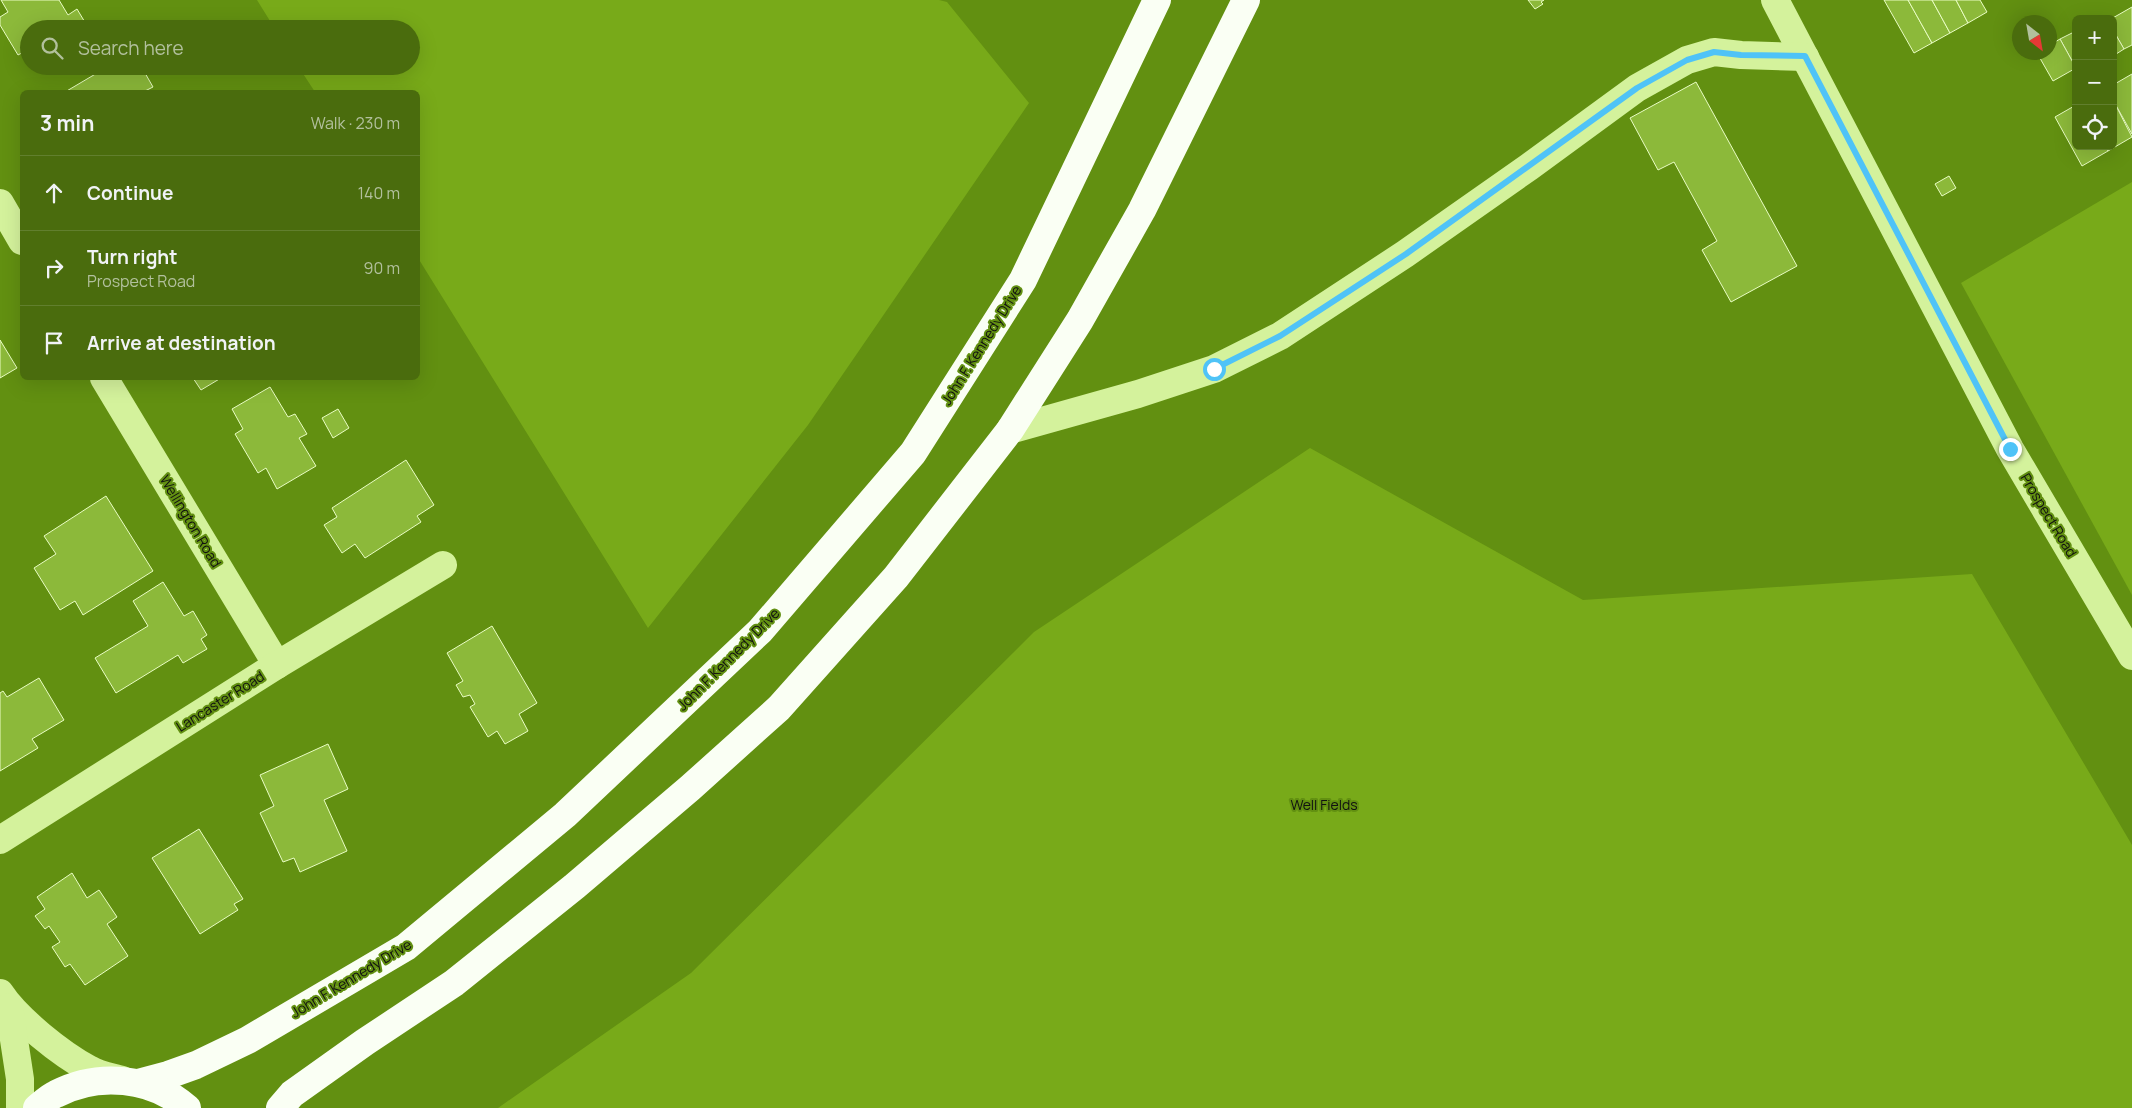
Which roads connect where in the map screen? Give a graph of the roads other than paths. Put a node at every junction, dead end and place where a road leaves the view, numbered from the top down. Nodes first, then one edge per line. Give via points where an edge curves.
1 (1157, 0) edge
2 (1246, 0) edge
3 (1775, 0) edge
4 (1805, 56) junction
5 (0, 204) edge
6 (20, 238) edge
7 (105, 380) edge
8 (1010, 430) junction
9 (443, 565) dead end
10 (2132, 656) edge
11 (277, 665) junction
12 (0, 840) edge
13 (5, 1000) edge
14 (131, 1082) junction
15 (20, 1108) edge
16 (37, 1108) edge
17 (187, 1108) edge
18 (280, 1108) edge

1 - 14 highway, John F. Kennedy Drive via 1023,280 913,453 760,631 565,815 406,948 248,1040 168,1076
2 - 8 highway via 1142,210 1080,320
3 - 4 street, Prospect Road
4 - 8 street via 1714,52 1687,60 1637,88 1406,254 1280,336 1214,369
4 - 10 street, Prospect Road via 2010,449
5 - 6 street
7 - 11 street, Wellington Road
8 - 18 highway via 896,577 779,708 554,904 454,983 292,1094
9 - 11 street, Lancaster Road
11 - 12 street, Lancaster Road
13 - 14 street via 63,1052 90,1071
13 - 15 street via 20,1079
14 - 16 highway, John F. Kennedy Drive via 106,1080 86,1083 55,1094
14 - 17 highway, John F. Kennedy Drive via 166,1093

